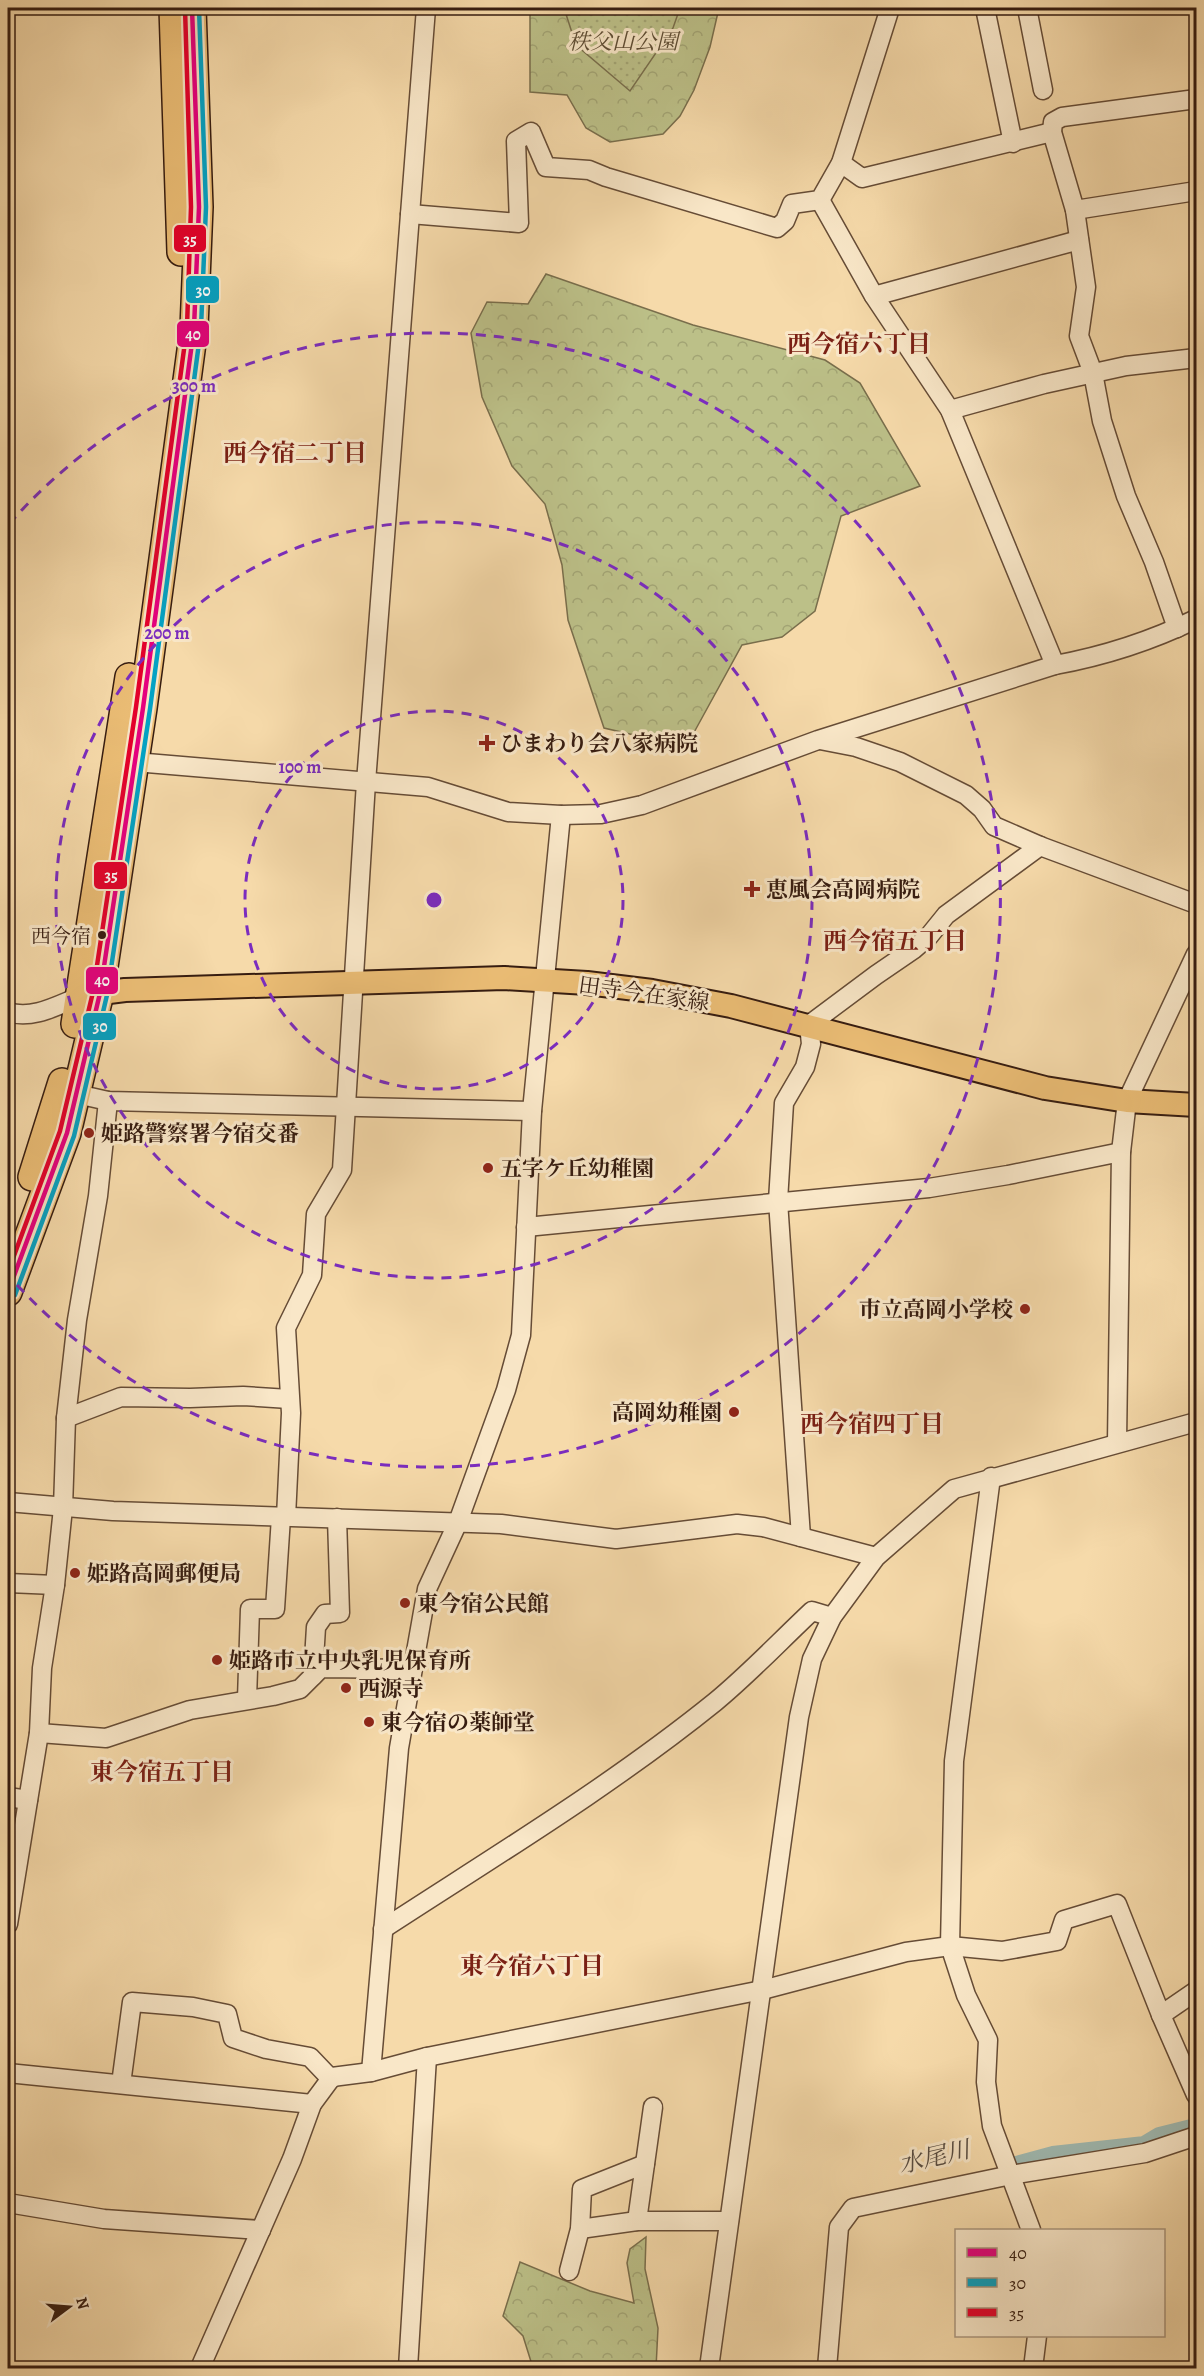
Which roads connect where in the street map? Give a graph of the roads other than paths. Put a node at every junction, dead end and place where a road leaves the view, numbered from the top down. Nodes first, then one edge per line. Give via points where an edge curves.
1 (173, 8) edge
2 (192, 8) edge
3 (426, 8) edge
4 (890, 8) edge
5 (985, 8) edge
6 (1027, 8) edge
7 (1043, 90) dead end
8 (1197, 99) edge
9 (1052, 132) junction
10 (1013, 142) junction
11 (842, 163) junction
12 (1197, 191) edge
13 (820, 200) junction
14 (1075, 210) junction
15 (410, 214) junction
16 (1079, 240) junction
17 (874, 297) junction
18 (1197, 358) edge
19 (1093, 373) junction
20 (950, 410) junction
21 (1197, 619) edge
22 (1177, 628) junction
23 (1054, 665) junction
24 (818, 740) junction
25 (135, 762) junction
26 (366, 782) junction
27 (561, 815) junction
28 (1040, 846) junction
29 (1197, 904) edge
30 (1197, 954) edge
31 (545, 981) junction
32 (353, 983) junction
33 (91, 994) junction
34 (8, 1012) edge
35 (809, 1025) junction
36 (78, 1094) junction
37 (108, 1101) junction
38 (1127, 1101) junction
39 (1197, 1105) edge
40 (345, 1106) junction
41 (532, 1111) junction
42 (1121, 1152) junction
43 (778, 1201) junction
44 (526, 1227) junction
45 (8, 1245) edge
46 (8, 1292) edge
47 (289, 1399) junction
48 (66, 1418) junction
49 (1197, 1422) edge
50 (1117, 1443) junction
51 (991, 1477) junction
52 (8, 1502) edge
53 (63, 1508) junction
54 (284, 1517) junction
55 (337, 1518) junction
56 (458, 1522) junction
57 (801, 1537) junction
58 (876, 1557) junction
59 (8, 1583) edge
60 (54, 1585) junction
61 (832, 1617) junction
62 (412, 1669) junction
63 (313, 1676) junction
64 (247, 1699) junction
65 (39, 1733) junction
66 (8, 1797) edge
67 (28, 1800) junction
68 (8, 1924) edge
69 (383, 1929) junction
70 (950, 1946) junction
71 (762, 1990) junction
72 (1197, 1991) edge
73 (1161, 2015) junction
74 (427, 2057) junction
75 (371, 2072) junction
76 (8, 2073) edge
77 (331, 2079) junction
78 (121, 2084) junction
79 (1197, 2095) edge
80 (312, 2104) junction
81 (652, 2107) dead end
82 (1197, 2136) edge
83 (645, 2164) junction
84 (1008, 2168) junction
85 (8, 2203) edge
86 (729, 2221) junction
87 (637, 2222) junction
88 (580, 2229) junction
89 (1031, 2229) edge
90 (261, 2230) junction
91 (569, 2271) dead end
92 (1037, 2337) edge
93 (200, 2368) edge
94 (408, 2368) edge
95 (709, 2368) edge
96 (827, 2368) edge
97 (1033, 2368) edge

1 - 33 highway via 181,256 178,328
2 - 25 highway via 199,207 194,328
3 - 15 street
4 - 11 street
5 - 10 street
6 - 7 street
8 - 9 street via 1062,117 1053,122
9 - 10 street
9 - 14 street
10 - 11 street via 862,178
11 - 13 street
12 - 14 street
13 - 15 street via 792,204 785,221 777,228 589,170 546,167 531,132 516,141 519,223
13 - 17 street
14 - 16 street
15 - 26 street
16 - 17 street
16 - 19 street via 1086,286 1079,336
17 - 20 street
18 - 19 street
19 - 20 street
19 - 22 street via 1102,421 1126,496
20 - 23 street
21 - 22 street
22 - 23 street via 1091,658
23 - 24 street
24 - 27 street via 642,805 601,814
24 - 28 street via 856,747 921,771 966,795 994,826
25 - 26 street
25 - 33 highway
26 - 27 street via 428,787 508,812
26 - 32 street
27 - 31 street
28 - 29 street
28 - 35 street via 946,915 914,949
30 - 38 street
31 - 32 main road, 田寺今在家線 via 504,978
31 - 35 main road, 田寺今在家線 via 652,992
31 - 41 street
32 - 33 main road, 田寺今在家線
32 - 40 street
33 - 34 street via 36,1014
33 - 36 highway
33 - 45 highway
35 - 38 main road, 田寺今在家線 via 1045,1088
35 - 43 street via 811,1044 805,1067 784,1103
36 - 37 street
36 - 46 highway via 55,1169
37 - 40 street
37 - 48 street
38 - 39 main road, 田寺今在家線
38 - 42 street
40 - 41 street
40 - 47 street via 342,1170 316,1214 312,1275 286,1328
41 - 44 street
42 - 43 street via 929,1188
42 - 50 street
43 - 44 street
43 - 57 street
44 - 56 street via 521,1335 507,1390
47 - 48 street via 121,1397
47 - 54 street
48 - 53 street
49 - 50 street
50 - 51 street
51 - 58 street via 954,1489
51 - 70 street via 954,1761
52 - 53 street
53 - 54 street
53 - 60 street
54 - 55 street
54 - 64 street via 275,1609 250,1610
55 - 56 street
55 - 63 street via 340,1613 325,1614 316,1628
56 - 57 street via 616,1539 737,1524
56 - 62 street via 427,1589
57 - 58 street
58 - 61 street
59 - 60 street
60 - 65 street via 42,1668
61 - 69 street via 812,1611 717,1700 655,1748
61 - 71 street via 812,1659 799,1717
62 - 63 street via 321,1668
62 - 69 street via 399,1748
63 - 64 street via 300,1689
64 - 65 street via 190,1710 106,1738
65 - 67 street
66 - 67 street
67 - 68 street
69 - 75 street
70 - 71 street via 906,1952
70 - 73 street via 1002,1951 1058,1941 1064,1920 1117,1904
70 - 84 street via 966,1995 988,2040 986,2082 992,2126
71 - 74 street
71 - 86 street
72 - 73 street
73 - 79 street
74 - 75 street
74 - 94 street
75 - 77 street
76 - 78 street
77 - 78 street via 310,2057 233,2038 227,2014 132,2002
77 - 80 street
78 - 80 street
80 - 90 street
81 - 83 street
82 - 84 street via 1145,2152
83 - 87 street
83 - 88 street via 582,2190
84 - 89 street
84 - 96 street via 853,2208 839,2227
85 - 90 street via 104,2219
86 - 87 street
86 - 95 street
87 - 88 street
88 - 91 street
90 - 93 street
92 - 97 street

